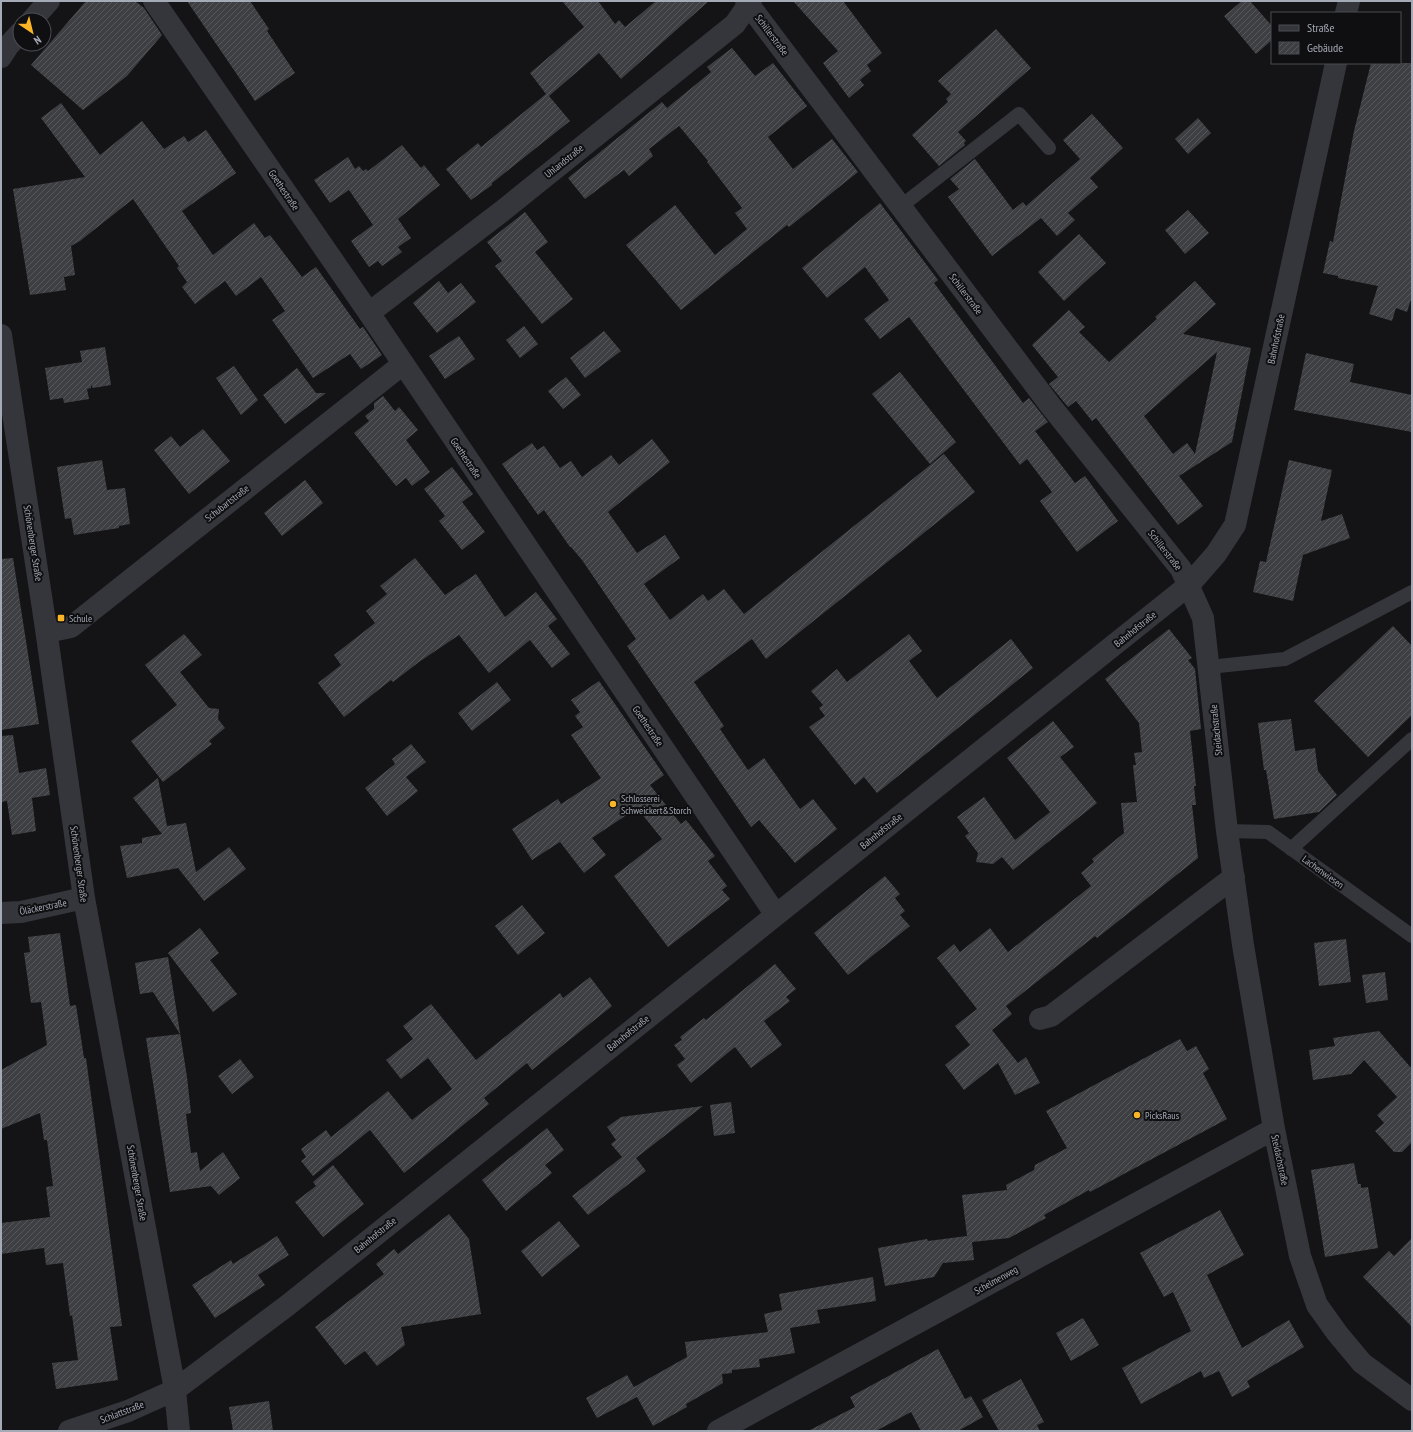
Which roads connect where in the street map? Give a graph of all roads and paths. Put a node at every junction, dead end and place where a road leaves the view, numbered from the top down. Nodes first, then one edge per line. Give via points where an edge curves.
1 (49, 1) edge
2 (154, 1) edge
3 (1349, 1) edge
4 (749, 2) edge
5 (39, 12) edge
6 (1346, 12) edge
7 (12, 42) edge
8 (1, 57) edge
9 (1336, 64) edge
10 (1049, 148) dead end
11 (900, 207) junction
12 (369, 313) junction
13 (1, 335) edge
14 (403, 364) junction
15 (1189, 585) junction
16 (1412, 592) edge
17 (47, 632) junction
18 (1209, 667) junction
19 (1412, 739) edge
20 (1227, 831) junction
21 (1291, 849) junction
22 (1234, 877) junction
23 (84, 898) junction
24 (11, 913) edge
25 (776, 915) junction
26 (1, 929) edge
27 (1412, 936) edge
28 (1040, 1019) dead end
29 (1274, 1129) junction
30 (175, 1390) junction
31 (1412, 1400) edge
32 (69, 1431) edge
33 (179, 1431) edge
34 (718, 1431) edge

1 - 5 street
2 - 12 street, Goethestraße
3 - 6 street
4 - 11 street, Schillerstraße
4 - 12 street, Uhlandstraße via 735,24 501,212
7 - 8 street
9 - 15 street, Bahnhofstraße via 1235,525 1216,554
10 - 11 lane via 1019,114
11 - 15 street, Schillerstraße via 1050,405 1181,569
12 - 14 street, Goethestraße
13 - 17 street, Schönenberger Straße
14 - 17 street, Schubartstraße via 71,627
14 - 25 street, Goethestraße
15 - 18 street, Steidachstraße via 1203,618
15 - 25 street, Bahnhofstraße
16 - 18 lane via 1285,659
17 - 23 street, Schönenberger Straße
18 - 20 street, Steidachstraße
19 - 21 lane
20 - 21 lane, Lachenwiesen via 1268,832
20 - 22 street, Steidachstraße
21 - 27 lane, Lachenwiesen
22 - 28 street via 1051,1016
22 - 29 street, Steidachstraße
23 - 24 street, Öläckerstraße
23 - 30 street, Schönenberger Straße
24 - 26 street
25 - 30 street, Bahnhofstraße via 288,1305
29 - 31 street, Steidachstraße via 1300,1256 1317,1304 1336,1333 1362,1363
29 - 34 street, Schelmenweg
30 - 32 street, Schlattstraße via 128,1411
30 - 33 street

